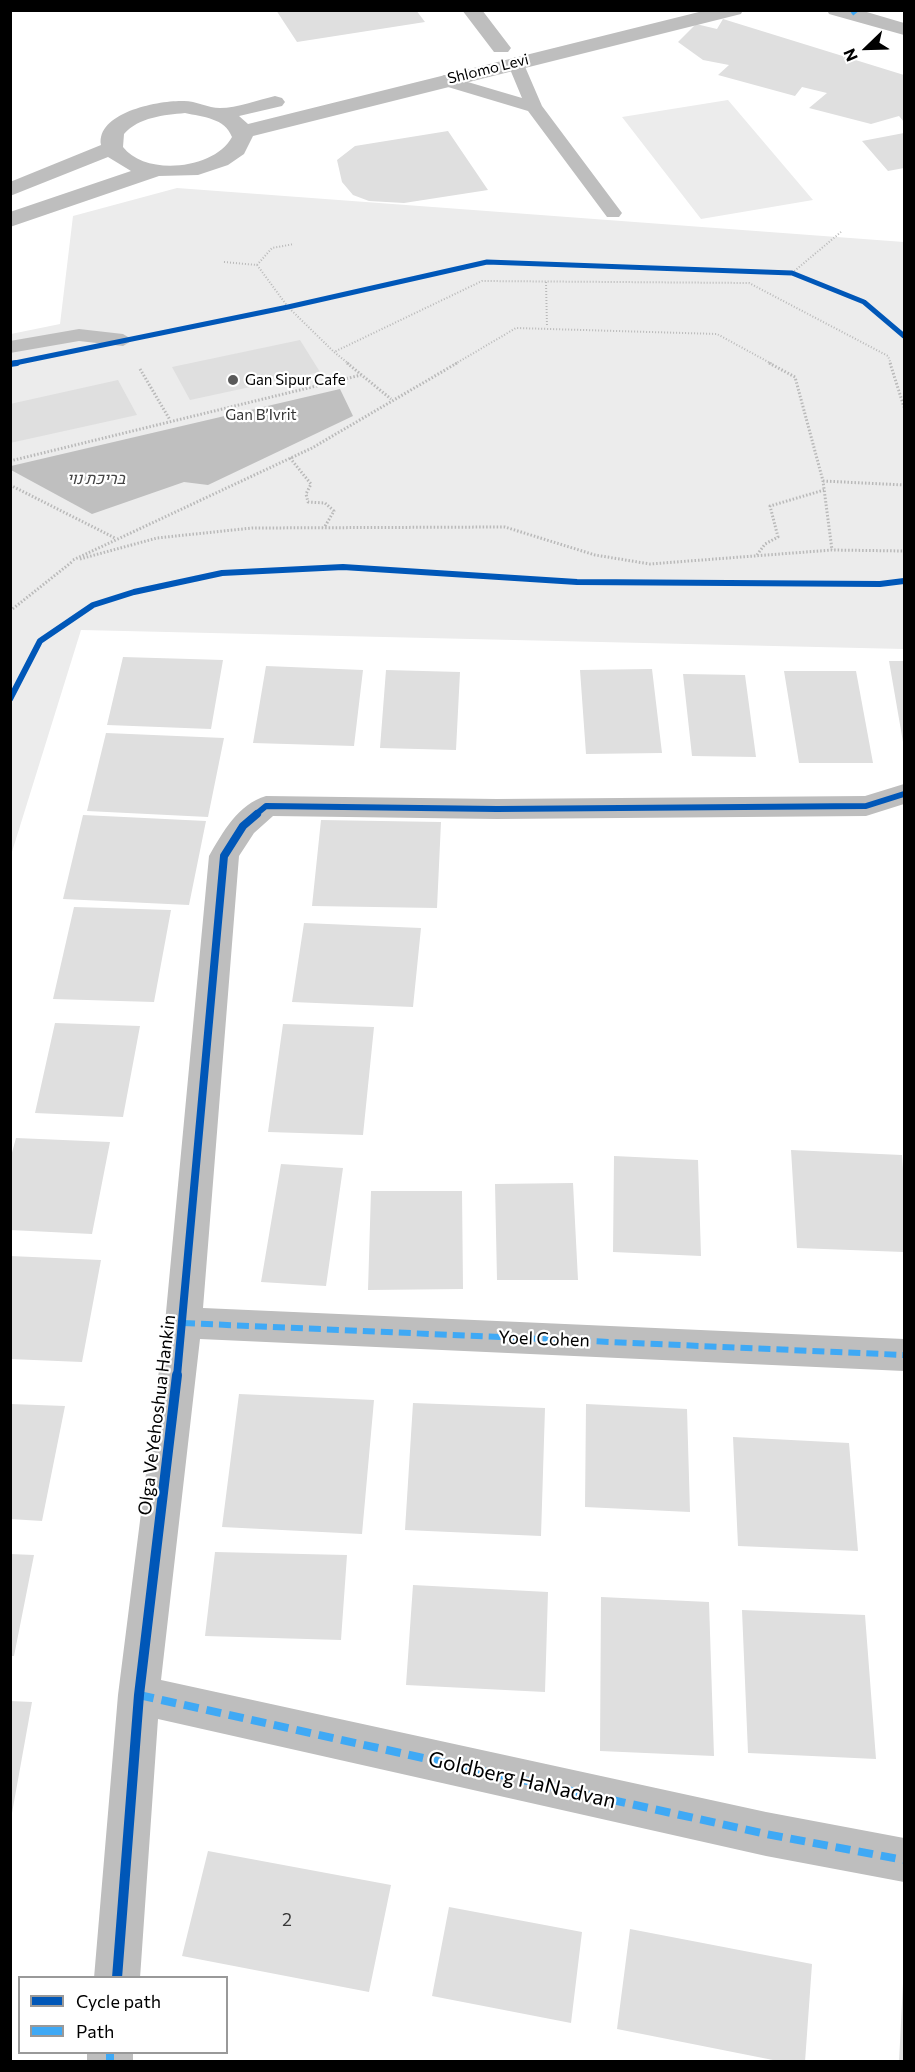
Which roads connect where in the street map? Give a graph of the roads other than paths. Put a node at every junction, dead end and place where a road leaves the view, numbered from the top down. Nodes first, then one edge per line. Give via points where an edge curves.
1 (471, 10) edge
2 (734, 10) edge
3 (836, 10) edge
4 (580, 26) dead end
5 (904, 29) edge
6 (508, 55) junction
7 (444, 80) junction
8 (338, 87) dead end
9 (292, 98) dead end
10 (534, 107) junction
11 (222, 114) junction
12 (242, 132) junction
13 (111, 148) junction
14 (153, 171) junction
15 (10, 190) edge
16 (613, 213) dead end
17 (10, 220) edge
18 (123, 340) road end
19 (10, 347) edge
20 (904, 794) edge
21 (183, 1323) junction
22 (904, 1354) edge
23 (140, 1695) junction
24 (904, 1860) edge
25 (117, 1976) edge

1 - 6 street
2 - 6 street, Shlomo Levi
3 - 5 street
4 - 6 street, Shlomo Levi
6 - 7 street, Shlomo Levi
6 - 8 street, Shlomo Levi
6 - 10 lane
7 - 10 lane
7 - 12 street, Shlomo Levi
9 - 11 street
10 - 16 lane
11 - 12 street
11 - 13 street via 185,107 145,112 117,128
12 - 14 street via 242,143 234,154 219,163 188,171
13 - 14 street via 118,158
13 - 15 street
14 - 17 street
18 - 19 lane via 79,335
20 - 21 street, Olga VeYehoshua Hankin via 866,806 266,806 243,826 224,856
21 - 22 street, Yoel Cohen
21 - 23 street, Olga VeYehoshua Hankin
23 - 24 street, Goldberg HaNadvan via 766,1834
23 - 25 street, Olga VeYehoshua Hankin

